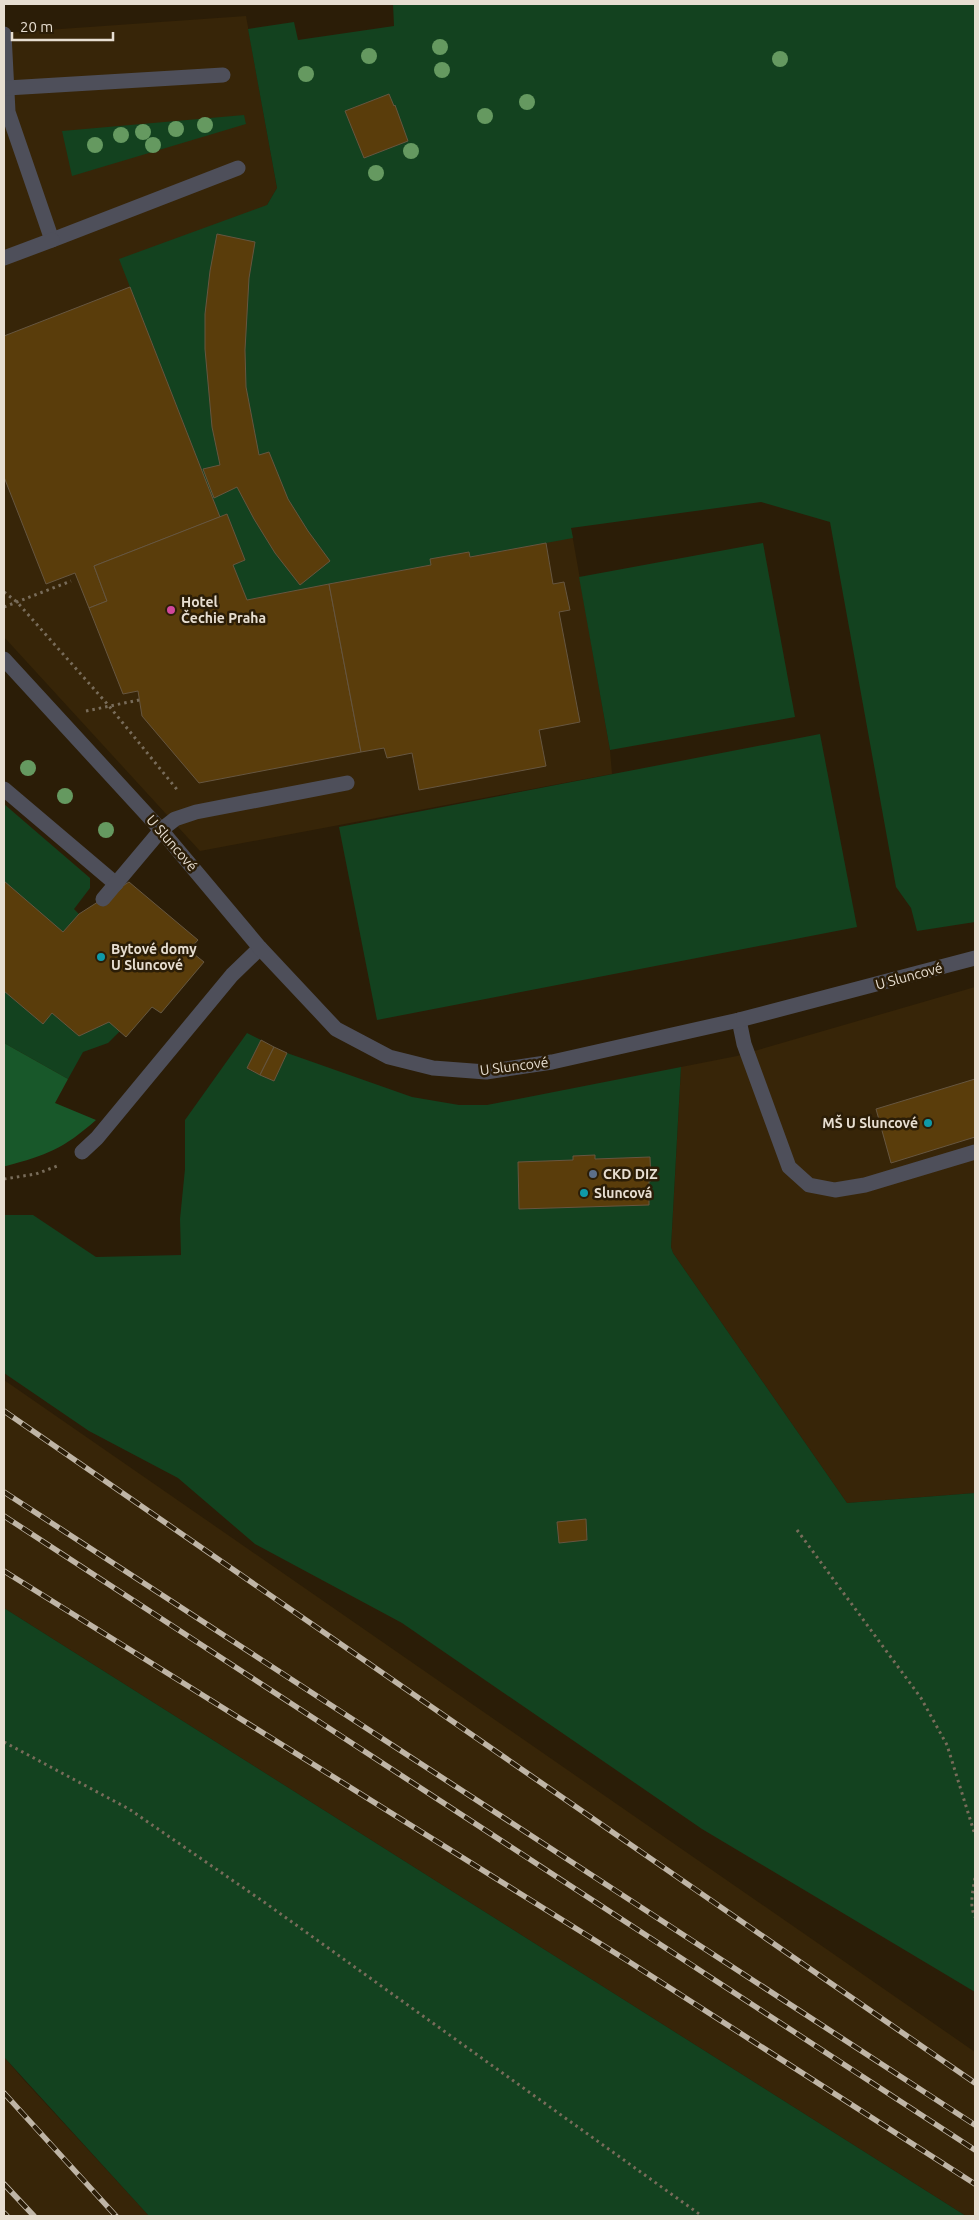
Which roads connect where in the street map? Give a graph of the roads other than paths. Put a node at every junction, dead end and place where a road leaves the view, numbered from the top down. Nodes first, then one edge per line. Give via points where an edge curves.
1 (4, 34) edge
2 (223, 75) dead end
3 (7, 88) junction
4 (238, 168) dead end
5 (52, 240) junction
6 (4, 258) edge
7 (4, 659) edge
8 (347, 783) dead end
9 (4, 789) edge
10 (161, 830) junction
11 (116, 884) junction
12 (103, 898) dead end
13 (260, 948) junction
14 (975, 958) edge
15 (739, 1020) junction
16 (82, 1152) road end
17 (975, 1152) edge

1 - 3 street
2 - 3 street
3 - 5 street via 8,112
4 - 5 street
5 - 6 street
7 - 10 street, U Sluncové
8 - 10 street via 196,812 175,819
9 - 11 street
10 - 11 street
10 - 13 street, U Sluncové
11 - 12 street
13 - 15 street, U Sluncové via 336,1029 389,1057 433,1068 486,1072 552,1062
13 - 16 street via 232,974
14 - 15 street, U Sluncové
15 - 17 street via 744,1044 789,1167 809,1185 835,1190 866,1185

